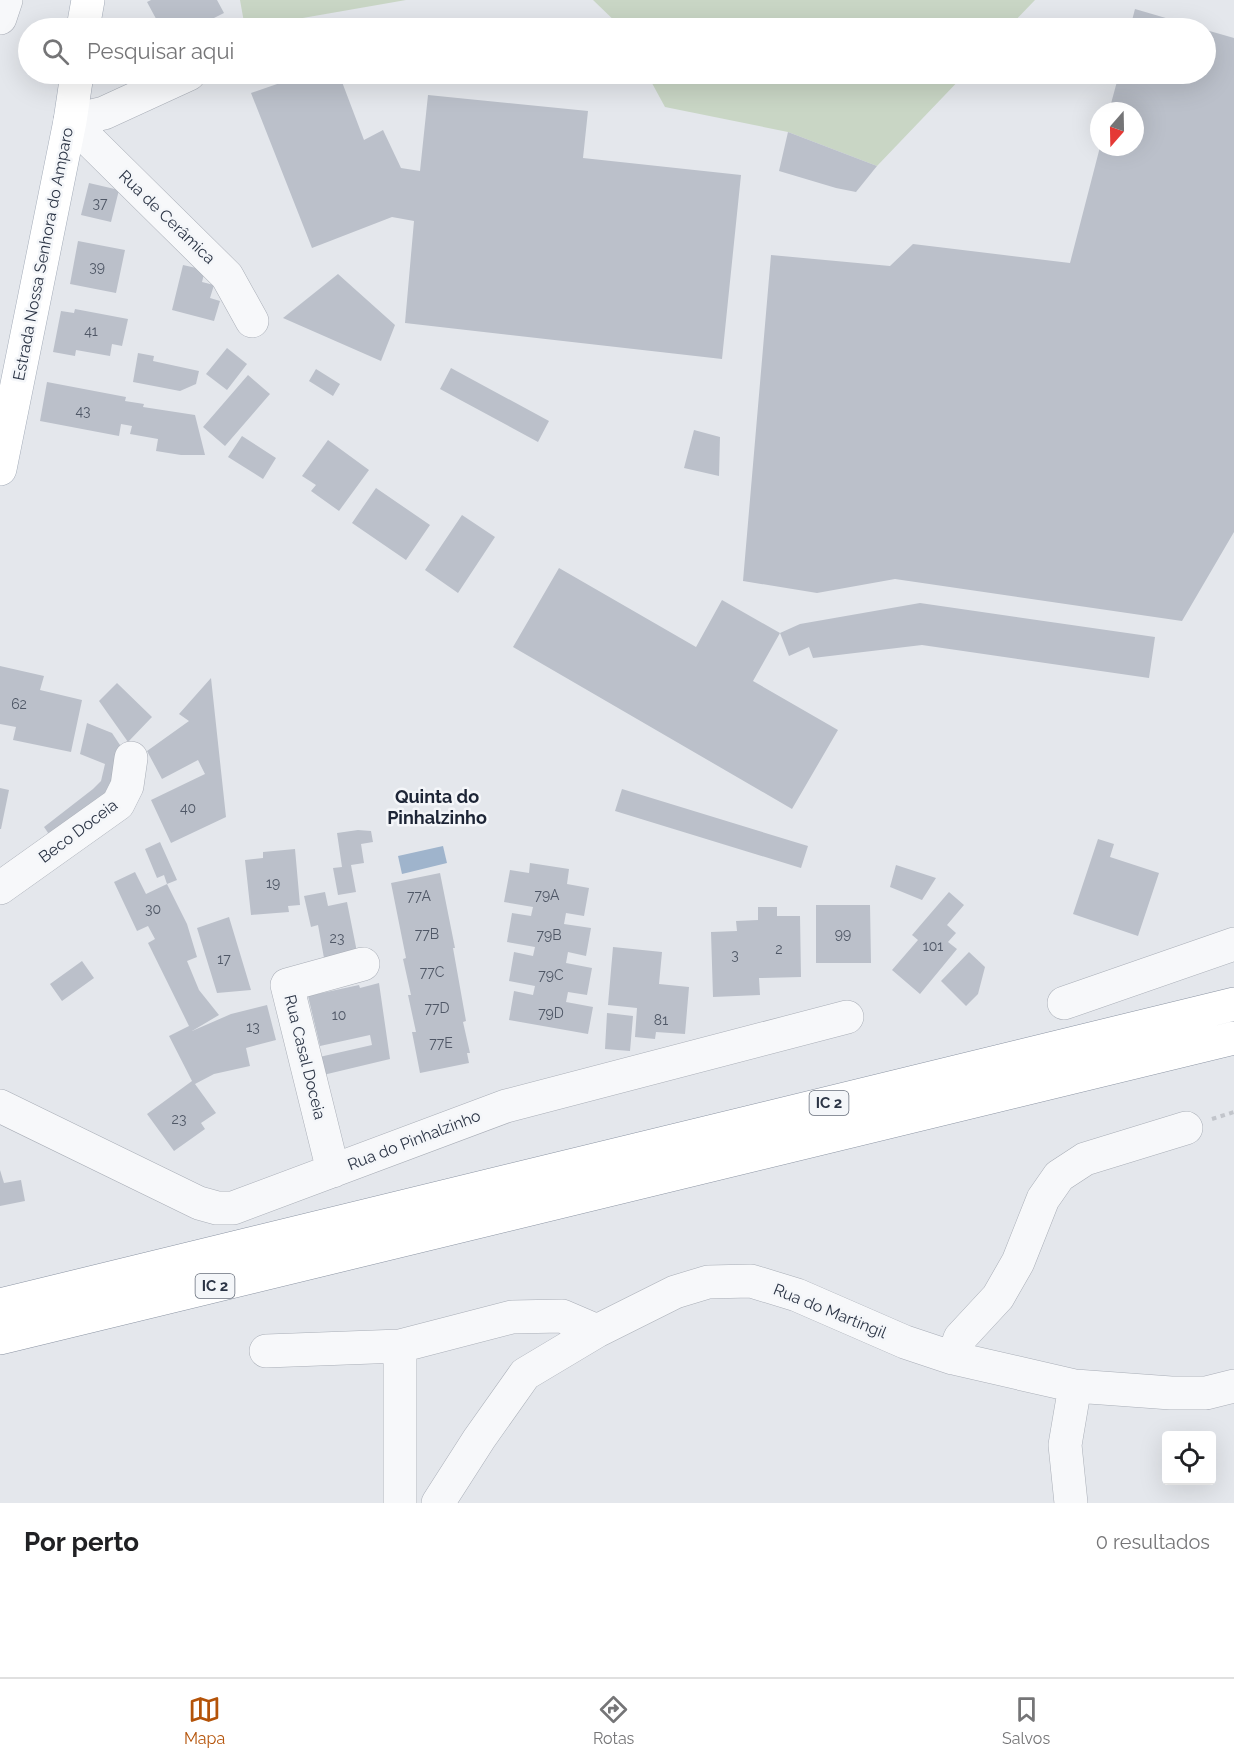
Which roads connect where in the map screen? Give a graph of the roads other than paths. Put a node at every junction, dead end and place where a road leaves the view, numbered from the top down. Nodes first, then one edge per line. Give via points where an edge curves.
1 (6, 0) edge
2 (88, 0) edge
3 (0, 18) edge
4 (85, 18) edge
5 (76, 84) edge
6 (167, 84) edge
7 (70, 122) junction
8 (252, 321) dead end
9 (0, 469) edge
10 (131, 758) dead end
11 (0, 888) edge
12 (1234, 944) edge
13 (363, 964) dead end
14 (1064, 1003) dead end
15 (1234, 1004) edge
16 (847, 1017) dead end
17 (1234, 1038) edge
18 (0, 1106) edge
19 (1186, 1128) dead end
20 (333, 1171) junction
21 (0, 1305) edge
22 (597, 1331) junction
23 (0, 1338) edge
24 (400, 1346) junction
25 (266, 1351) dead end
26 (953, 1358) junction
27 (1075, 1386) junction
28 (1234, 1386) edge
29 (448, 1499) edge
30 (400, 1503) edge
31 (1071, 1503) edge

1 - 3 street
2 - 4 main road
5 - 7 main road, Estrada Nossa Senhora do Amparo
6 - 7 street via 104,113
7 - 8 street, Rua de Cerâmica via 228,276
7 - 9 main road, Estrada Nossa Senhora do Amparo
10 - 11 street, Beco Doceia via 127,786 118,804
12 - 14 street
13 - 20 street, Rua Casal Doceia via 287,985
15 - 21 main road, IC 2
16 - 20 street, Rua do Pinhalzinho via 506,1106
17 - 23 main road, IC 2
18 - 20 street, Rua do Pinhalzinho via 217,1208 232,1208
19 - 26 street via 1086,1159 1059,1176 1043,1199 998,1297 960,1338
22 - 24 street via 562,1317 512,1317
22 - 26 street, Rua do Martingil via 675,1292 708,1282 751,1281 797,1295 905,1342
22 - 29 street, Rua do Martingil via 525,1374 479,1439
24 - 25 street
24 - 30 street
26 - 27 street, Rua do Martingil
27 - 28 street, Rua do Martingil via 1171,1393 1206,1393
27 - 31 street via 1065,1445

